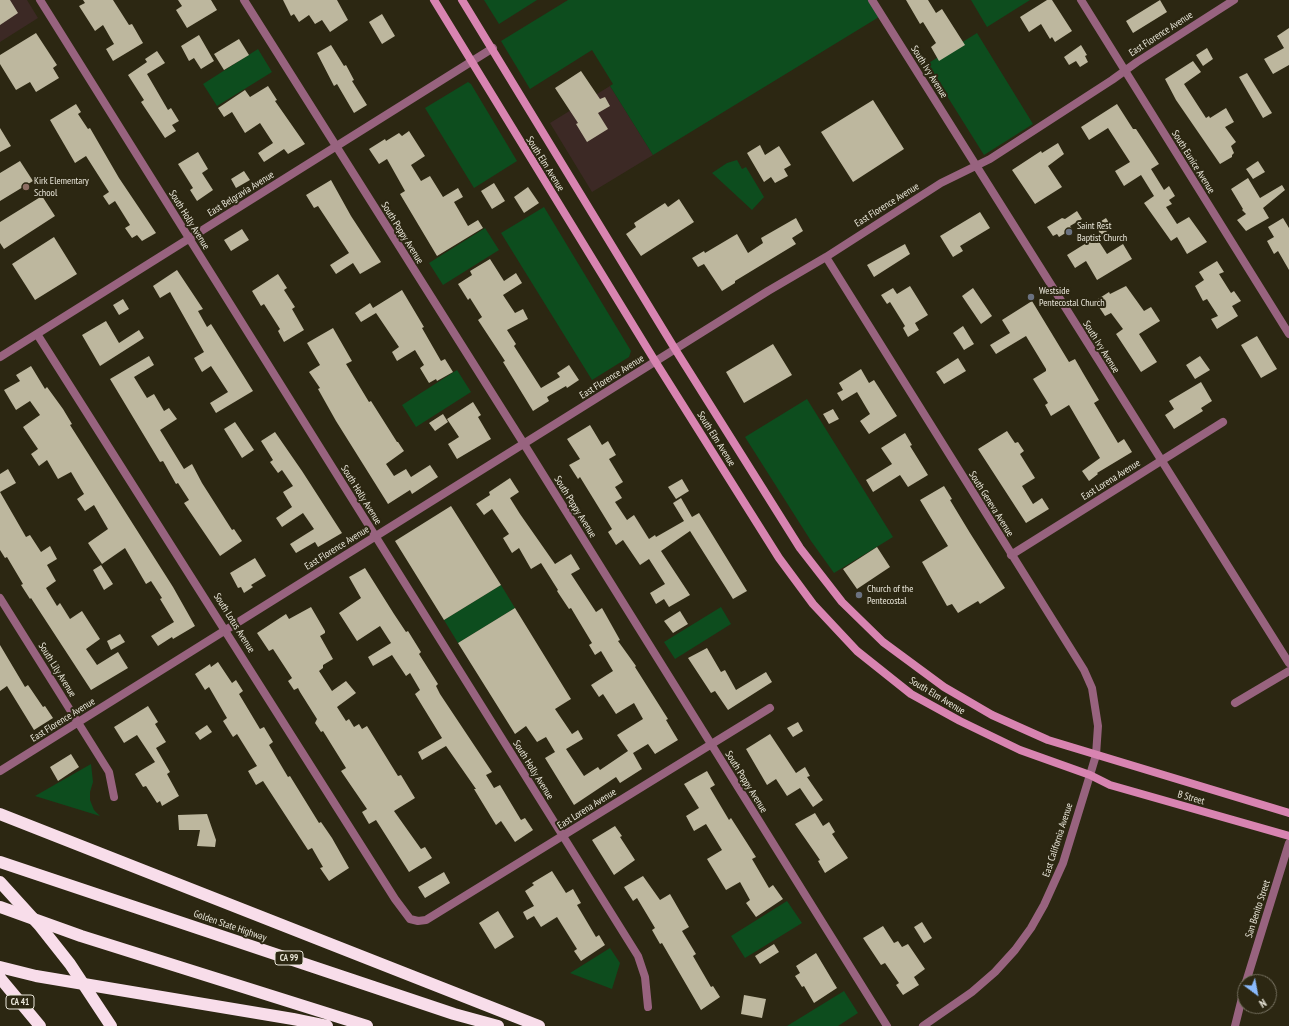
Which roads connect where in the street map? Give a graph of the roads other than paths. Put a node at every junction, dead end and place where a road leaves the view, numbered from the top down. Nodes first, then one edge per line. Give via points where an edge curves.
1 (40, 0) edge
2 (244, 0) edge
3 (434, 0) edge
4 (462, 0) edge
5 (872, 0) edge
6 (1081, 0) edge
7 (1234, 0) edge
8 (493, 48) junction
9 (471, 62) junction
10 (1125, 70) junction
11 (335, 147) junction
12 (976, 166) junction
13 (189, 239) junction
14 (826, 257) junction
15 (37, 334) junction
16 (1289, 334) edge
17 (675, 349) junction
18 (0, 357) edge
19 (655, 361) junction
20 (1223, 422) dead end
21 (524, 444) junction
22 (1161, 461) junction
23 (375, 537) junction
24 (1011, 555) junction
25 (0, 598) edge
26 (226, 630) junction
27 (1289, 663) edge
28 (1289, 671) edge
29 (1235, 703) dead end
30 (770, 708) dead end
31 (78, 722) junction
32 (710, 744) junction
33 (1096, 755) junction
34 (0, 771) edge
35 (1090, 775) junction
36 (114, 797) dead end
37 (1289, 813) edge
38 (0, 814) edge
39 (562, 836) junction
40 (1289, 836) edge
41 (1289, 843) edge
42 (0, 862) edge
43 (0, 882) edge
44 (0, 907) edge
45 (414, 921) joint
46 (0, 967) edge
47 (1248, 974) edge
48 (0, 978) edge
49 (648, 1007) dead end
50 (1238, 1014) edge
51 (40, 1026) edge
52 (111, 1026) edge
53 (327, 1026) edge
54 (367, 1026) edge
55 (498, 1026) edge
56 (539, 1026) edge
57 (887, 1026) edge
58 (923, 1026) edge
59 (1235, 1026) edge

1 - 13 street, South Holly Avenue
2 - 11 street, South Poppy Avenue
3 - 9 main road, South Elm Avenue
4 - 8 main road, South Elm Avenue
5 - 12 street, South Ivy Avenue
6 - 10 street, South Eunice Avenue
7 - 10 street, East Florence Avenue
8 - 9 street, East Belgravia Avenue
8 - 17 main road, South Elm Avenue
9 - 11 street, East Belgravia Avenue
9 - 19 main road, South Elm Avenue
10 - 12 street, East Florence Avenue
10 - 16 street, South Eunice Avenue
11 - 13 street, East Belgravia Avenue
11 - 21 street, South Poppy Avenue
12 - 14 street, East Florence Avenue via 941,183
12 - 22 street, South Ivy Avenue
13 - 15 street, East Belgravia Avenue
13 - 23 street, South Holly Avenue
14 - 17 street, East Florence Avenue
14 - 24 street, South Geneva Avenue
15 - 18 street, East Belgravia Avenue
15 - 26 street, South Lotus Avenue
17 - 19 street, East Florence Avenue
17 - 33 main road, South Elm Avenue via 800,548 842,602 883,642 944,688 992,715 1048,740
19 - 21 street, East Florence Avenue
19 - 35 main road, South Elm Avenue via 812,604 857,651 911,694 960,721 1020,750
20 - 22 street, East Lorena Avenue
21 - 23 street, East Florence Avenue
21 - 32 street, South Poppy Avenue
22 - 24 street, East Lorena Avenue
22 - 27 street, South Ivy Avenue
23 - 26 street, East Florence Avenue
23 - 39 street, South Holly Avenue
24 - 33 street, South Geneva Avenue via 1084,670 1092,688 1098,726
25 - 31 street, South Lily Avenue
26 - 31 street, East Florence Avenue
26 - 45 street, South Lotus Avenue via 406,916
28 - 29 street
30 - 32 street, East Lorena Avenue
31 - 34 street, East Florence Avenue
31 - 36 street, South Lily Avenue via 109,772
32 - 39 street, East Lorena Avenue
32 - 57 street, South Poppy Avenue
33 - 35 street, South Geneva Avenue
33 - 37 main road, B Street
35 - 40 main road, B Street via 1110,784
35 - 58 street, East California Avenue via 1063,862 1031,928 989,977
38 - 56 highway
39 - 45 street, East Lorena Avenue via 426,920
39 - 49 street, South Holly Avenue via 638,956 645,977
41 - 47 street, San Benito Street
42 - 55 highway, Golden State Highway / CA 99 via 454,1014
43 - 52 highway, bridge via 70,964
44 - 54 highway via 81,936
46 - 53 highway via 36,976
48 - 51 highway, CA 41
50 - 59 street

